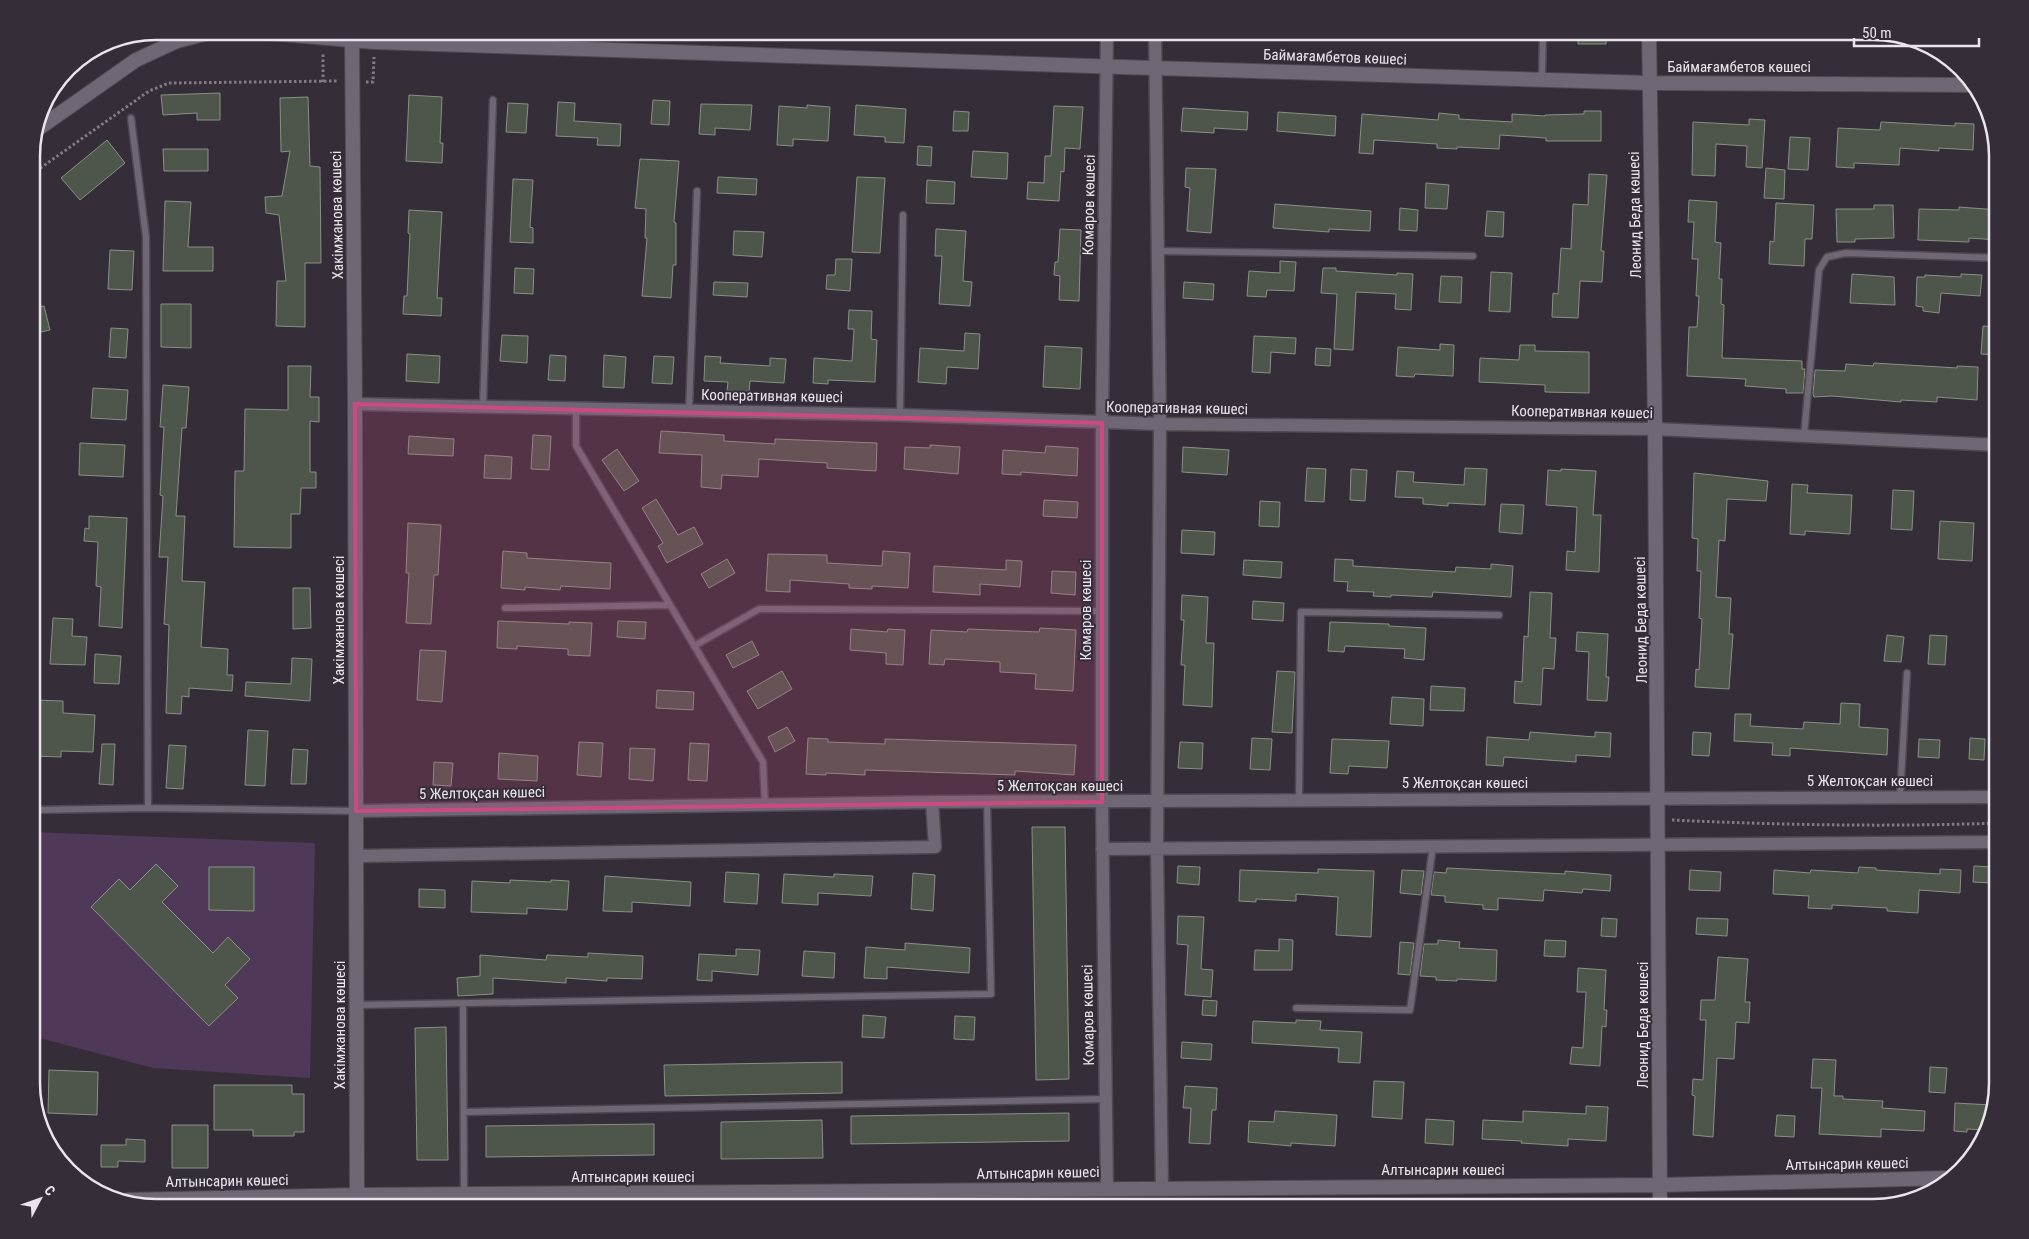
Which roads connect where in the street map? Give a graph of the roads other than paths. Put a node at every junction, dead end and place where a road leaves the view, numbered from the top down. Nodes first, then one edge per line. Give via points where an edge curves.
1 (181, 40) edge
2 (351, 40) edge
3 (366, 40) edge
4 (1108, 40) edge
5 (1156, 40) edge
6 (1543, 40) edge
7 (1649, 40) edge
8 (1107, 66) junction
9 (1156, 68) junction
10 (1542, 80) junction
11 (1649, 83) junction
12 (1966, 86) edge
13 (492, 100) dead end
14 (131, 118) dead end
15 (44, 125) edge
16 (698, 191) dead end
17 (903, 215) dead end
18 (1158, 251) junction
19 (1473, 256) dead end
20 (1989, 258) edge
21 (355, 404) junction
22 (483, 407) junction
23 (576, 408) junction
24 (689, 411) junction
25 (900, 415) junction
26 (1102, 423) junction
27 (1160, 424) junction
28 (1655, 429) junction
29 (1804, 436) junction
30 (1989, 445) edge
31 (670, 605) junction
32 (505, 608) dead end
33 (1102, 611) junction
34 (1499, 616) dead end
35 (694, 646) junction
36 (1907, 673) dead end
37 (1900, 797) junction
38 (1989, 797) edge
39 (1659, 799) junction
40 (1299, 800) junction
41 (1157, 801) junction
42 (932, 802) junction
43 (986, 802) junction
44 (1102, 802) junction
45 (765, 805) junction
46 (148, 808) junction
47 (40, 810) edge
48 (356, 811) junction
49 (1989, 842) edge
50 (1659, 845) junction
51 (1434, 846) junction
52 (1102, 849) junction
53 (1157, 849) junction
54 (356, 856) junction
55 (463, 1003) junction
56 (357, 1005) junction
57 (1296, 1008) dead end
58 (1105, 1100) junction
59 (464, 1112) junction
60 (1939, 1178) edge
61 (1660, 1185) junction
62 (1162, 1188) junction
63 (1107, 1189) junction
64 (670, 1193) junction
65 (464, 1194) junction
66 (357, 1199) edge
67 (388, 1199) edge
68 (670, 1199) edge
69 (1660, 1199) edge

1 - 15 street via 136,60
2 - 21 street, Хакімжанова көшесі
3 - 8 street, Баймағамбетов көшесі
4 - 8 street, Комаров көшесі
5 - 9 street
6 - 10 lane
7 - 11 street, Леонид Беда көшесі
8 - 9 street, Баймағамбетов көшесі
8 - 26 street, Комаров көшесі
9 - 10 street, Баймағамбетов көшесі
9 - 18 street
10 - 11 street, Баймағамбетов көшесі
11 - 12 street, Баймағамбетов көшесі
11 - 28 street, Леонид Беда көшесі
13 - 22 lane
14 - 46 lane via 146,237
16 - 24 lane
17 - 25 lane
18 - 19 lane
18 - 27 street
20 - 29 lane via 1846,253 1827,257 1818,270
21 - 22 street, Кооперативная көшесі
21 - 48 street, Хакімжанова көшесі
22 - 23 street, Кооперативная көшесі
23 - 24 street, Кооперативная көшесі
23 - 31 lane via 576,446
24 - 25 street, Кооперативная көшесі
25 - 26 street, Кооперативная көшесі
26 - 27 street, Кооперативная көшесі
26 - 33 street, Комаров көшесі
27 - 28 street, Кооперативная көшесі
27 - 41 street
28 - 29 street, Кооперативная көшесі
28 - 39 street, Леонид Беда көшесі
29 - 30 street, Кооперативная көшесі
31 - 32 lane
31 - 35 lane
33 - 35 lane via 759,609
33 - 44 street, Комаров көшесі
34 - 40 lane via 1301,612
35 - 45 lane via 763,762
36 - 37 lane
37 - 38 street, 5 Желтоқсан көшесі
37 - 39 street, 5 Желтоқсан көшесі
39 - 40 street, 5 Желтоқсан көшесі
39 - 50 street, Леонид Беда көшесі
40 - 41 street, 5 Желтоқсан көшесі
41 - 44 street, 5 Желтоқсан көшесі
41 - 53 street
42 - 43 street, 5 Желтоқсан көшесі
42 - 45 street, 5 Желтоқсан көшесі
42 - 54 street via 935,847
43 - 44 street, 5 Желтоқсан көшесі
43 - 55 lane via 991,994
44 - 52 street, Комаров көшесі
45 - 48 street, 5 Желтоқсан көшесі
46 - 47 lane, 5 Желтоқсан көшесі
46 - 48 lane, 5 Желтоқсан көшесі
48 - 54 street, Хакімжанова көшесі
49 - 50 street
50 - 51 street
50 - 61 street, Леонид Беда көшесі
51 - 53 street
51 - 57 lane via 1410,1010
52 - 53 street
52 - 58 street, Комаров көшесі
53 - 62 street
54 - 56 street, Хакімжанова көшесі
55 - 56 lane
55 - 59 lane
56 - 66 street, Хакімжанова көшесі
58 - 59 lane
58 - 63 street, Комаров көшесі
59 - 65 lane
60 - 61 street, Алтынсарин көшесі
61 - 62 street, Алтынсарин көшесі
61 - 69 street, Леонид Беда көшесі
62 - 63 street, Алтынсарин көшесі
63 - 64 street, Алтынсарин көшесі
64 - 65 street, Алтынсарин көшесі
64 - 68 lane
65 - 67 street, Алтынсарин көшесі

